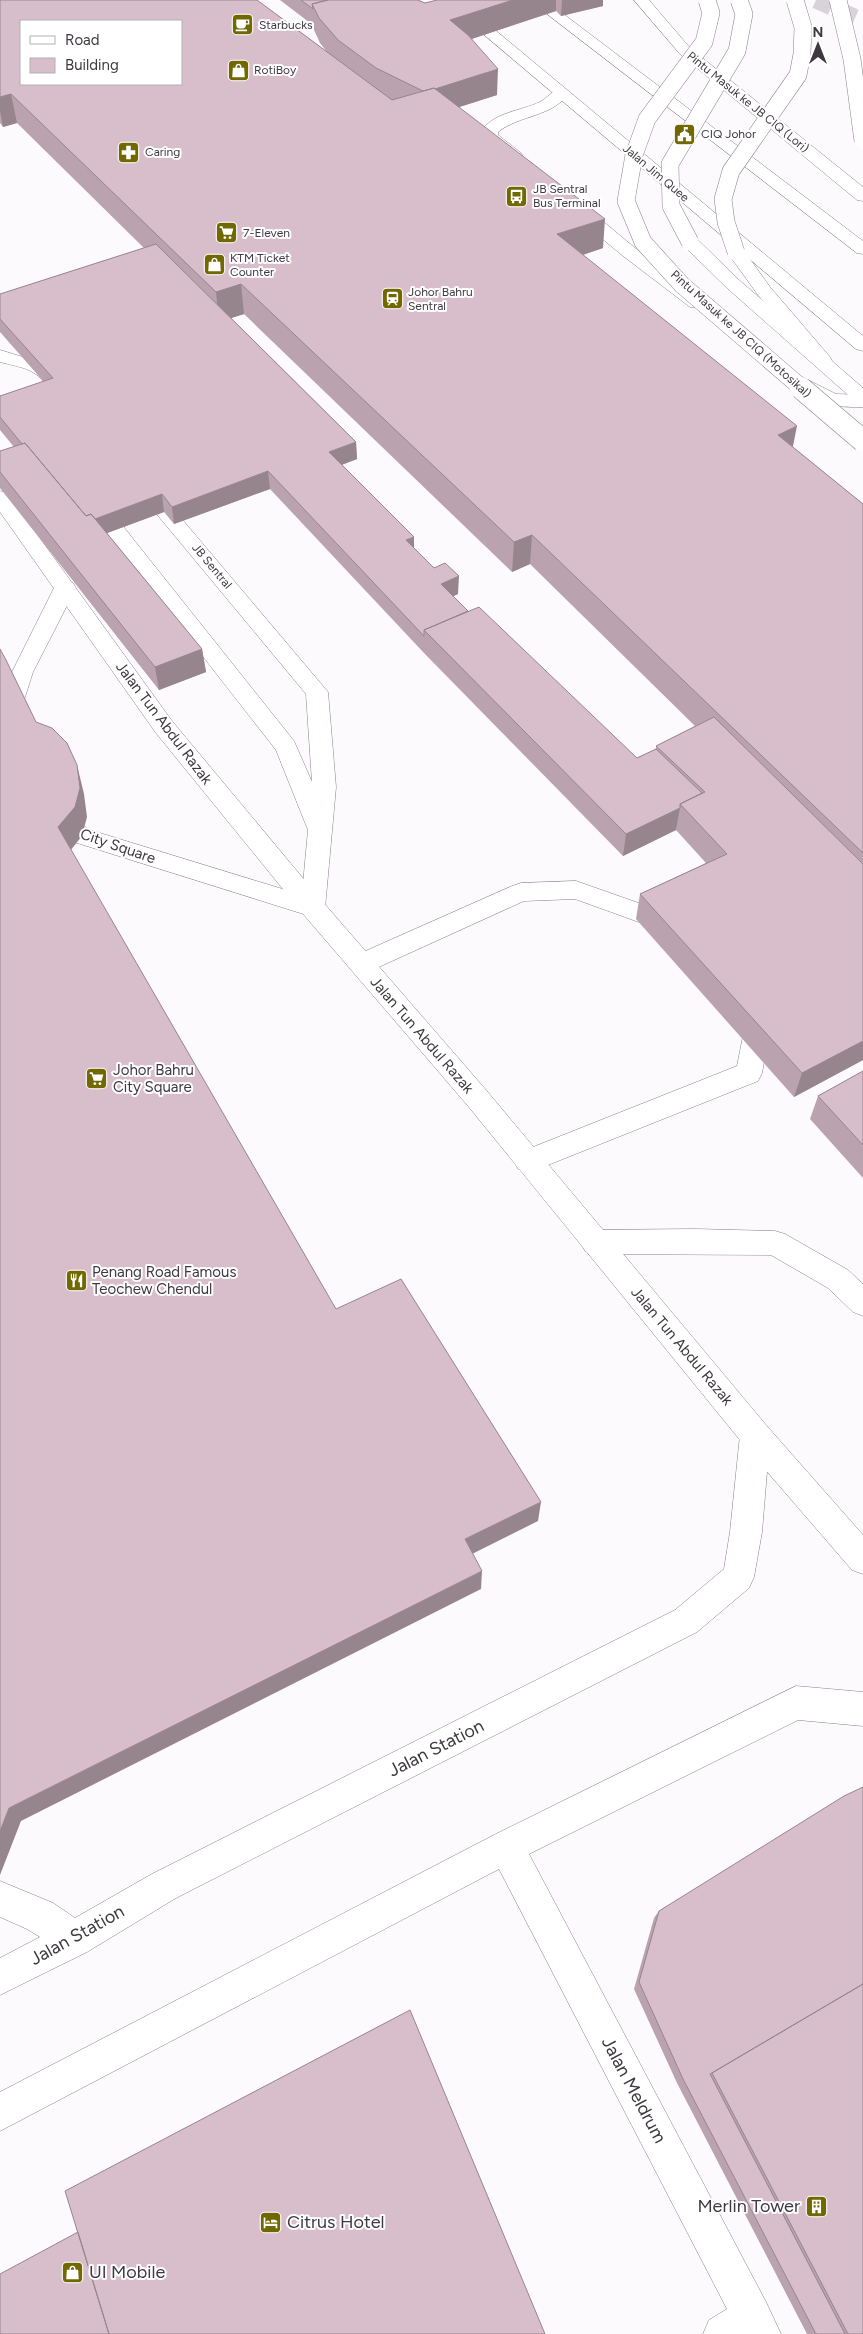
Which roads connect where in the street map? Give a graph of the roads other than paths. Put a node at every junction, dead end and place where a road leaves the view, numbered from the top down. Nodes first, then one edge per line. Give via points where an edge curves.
1 (450, 0) edge
2 (536, 0) edge
3 (641, 0) edge
4 (707, 0) edge
5 (739, 0) edge
6 (794, 0) edge
7 (838, 0) edge
8 (560, 94) junction
9 (863, 141) edge
10 (528, 168) edge
11 (863, 196) edge
12 (566, 199) edge
13 (863, 249) edge
14 (863, 345) edge
15 (0, 356) edge
16 (831, 370) junction
17 (863, 400) edge
18 (73, 406) edge
19 (863, 441) edge
20 (137, 478) edge
21 (76, 486) edge
22 (0, 497) edge
23 (65, 588) junction
24 (14, 743) edge
25 (44, 794) edge
26 (319, 830) junction
27 (313, 908) junction
28 (690, 943) edge
29 (361, 964) junction
30 (733, 997) edge
31 (528, 1161) junction
32 (595, 1242) junction
33 (863, 1304) edge
34 (755, 1435) junction
35 (863, 1558) edge
36 (863, 1709) edge
37 (506, 1847) junction
38 (0, 1899) edge
39 (74, 1939) junction
40 (0, 1977) edge
41 (0, 2112) edge
42 (745, 2328) edge

1 - 8 main road, Jalan Jim Quee
2 - 13 main road
3 - 11 main road, Pintu Masuk ke JB CIQ (Lori) via 685,51
4 - 19 main road, Pintu Masuk ke JB CIQ (Motosikal), bridge via 711,13 704,42 647,119 634,155 626,201 643,242 682,285
5 - 16 main road, bridge via 744,14 737,51 670,164 671,206 690,242
6 - 16 main road, bridge via 803,27 798,75 731,171 723,199 726,222 736,252 764,291
7 - 9 main road, bridge via 852,59
8 - 10 main road via 554,102 500,120 490,130 490,136
8 - 14 main road, Jalan Jim Quee
12 - 17 main road via 629,252 816,394 833,400
15 - 18 main road via 42,370
16 - 17 main road
20 - 26 main road, JB Sentral via 317,692 324,787
21 - 26 main road, JB Sentral via 115,530 286,747
22 - 23 main road, Jalan Tun Abdul Razak
23 - 24 main road via 14,690 8,710 8,735
23 - 27 main road, Jalan Tun Abdul Razak via 164,727
25 - 27 main road, City Square via 59,820 82,836
26 - 27 main road, JB Sentral
27 - 29 main road, Jalan Tun Abdul Razak
28 - 29 main road via 677,927 576,890 521,892
29 - 31 main road, Jalan Tun Abdul Razak
30 - 31 main road via 757,1029 749,1073
31 - 32 main road, Jalan Tun Abdul Razak
32 - 33 main road via 775,1243 838,1279
32 - 34 main road, Jalan Tun Abdul Razak
34 - 35 main road, Jalan Tun Abdul Razak
34 - 39 main road, Jalan Station via 746,1532 738,1578 686,1621 164,1886
36 - 37 main road via 796,1703
37 - 41 main road
37 - 42 main road, Jalan Meldrum
38 - 39 main road via 40,1916
39 - 40 main road, Jalan Station

